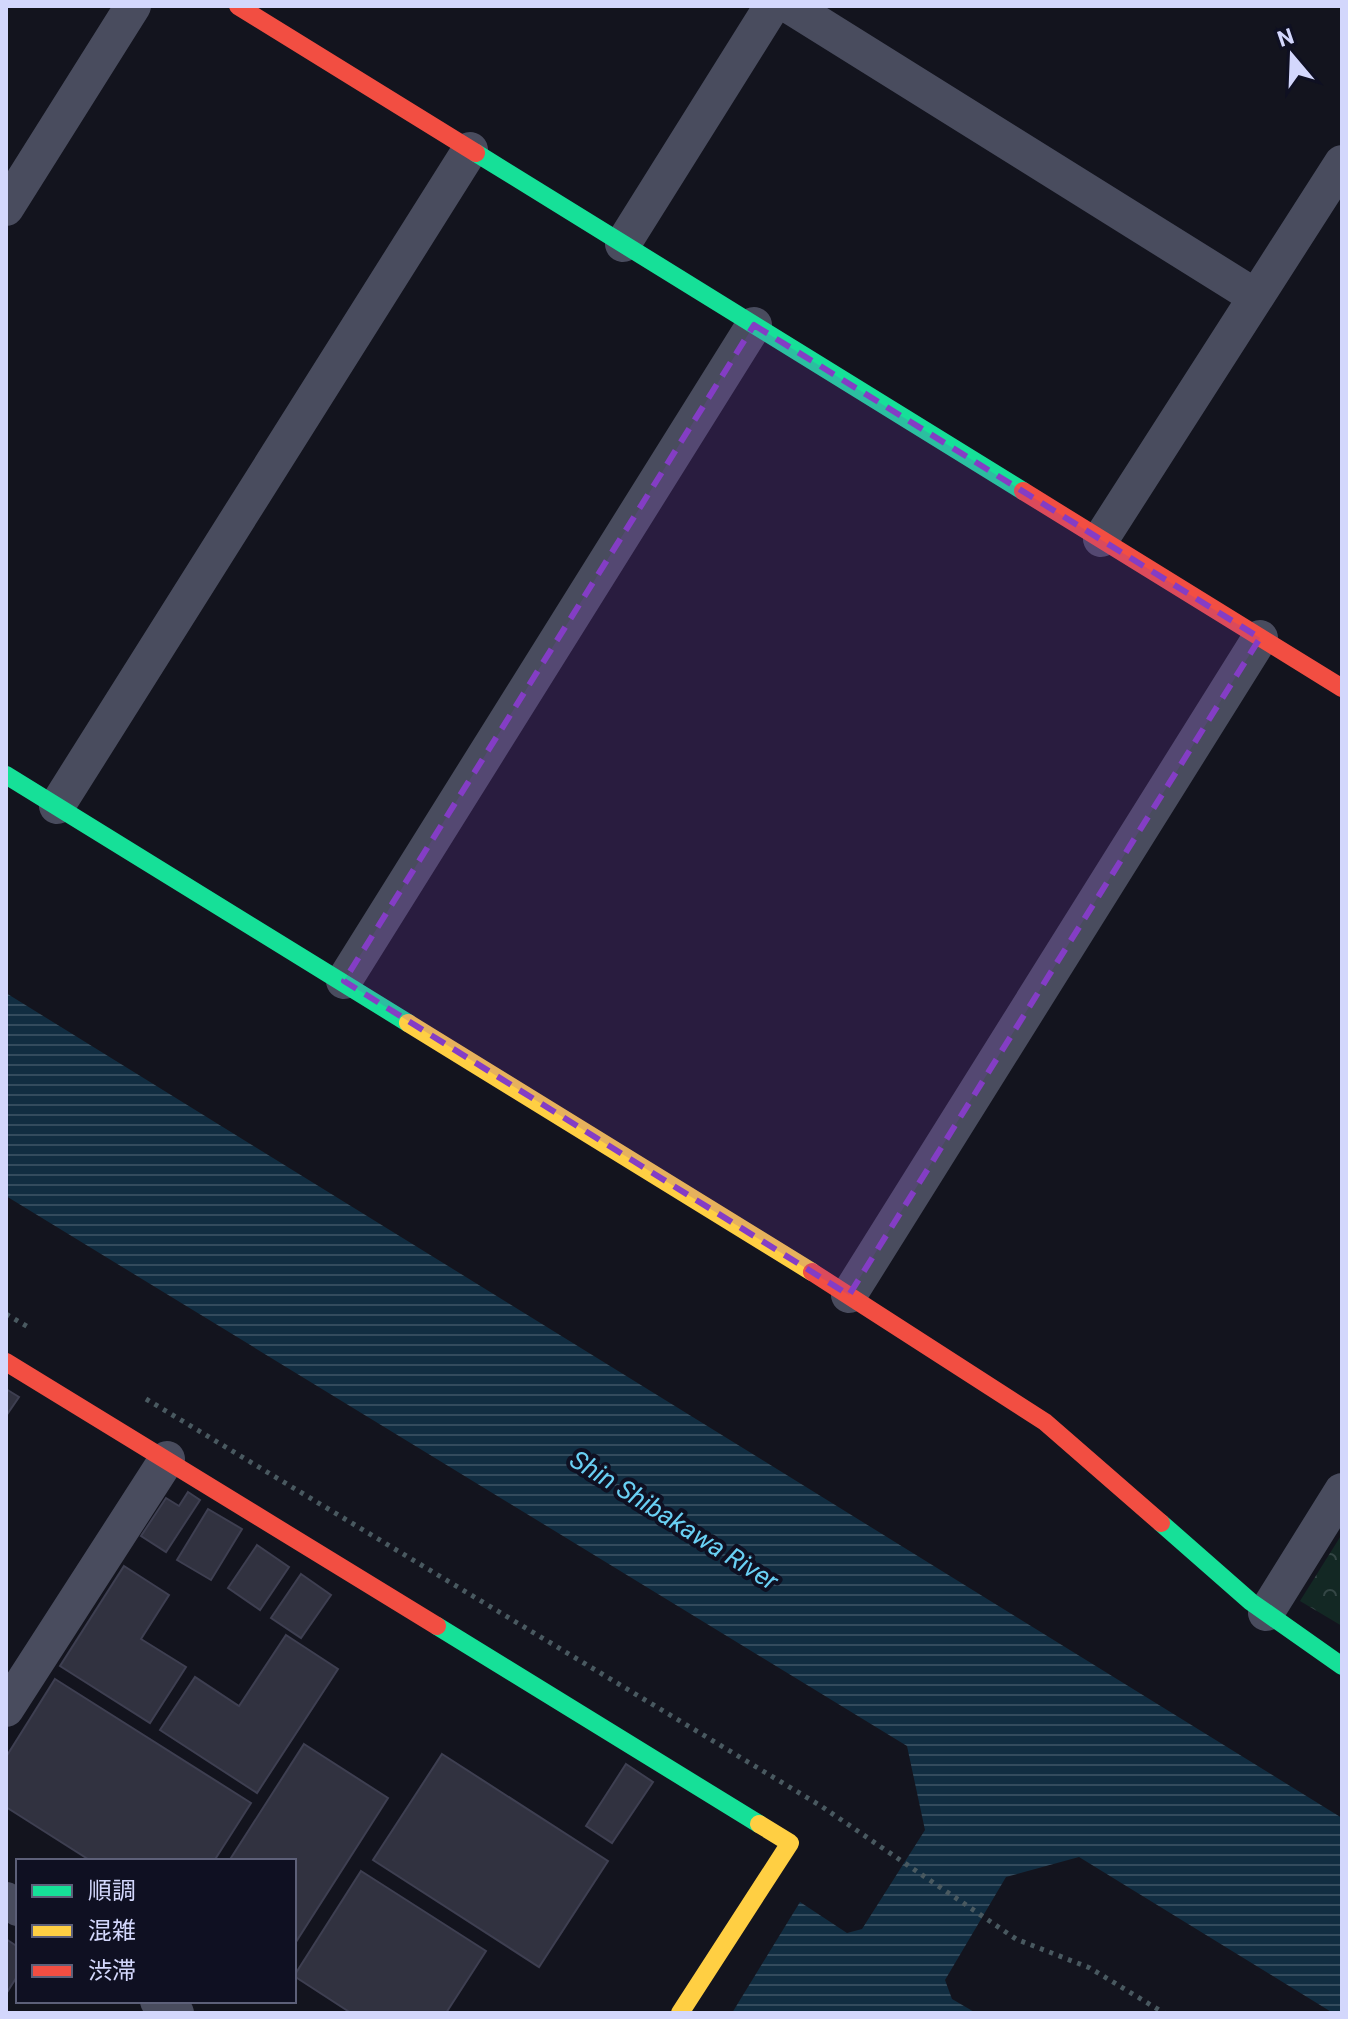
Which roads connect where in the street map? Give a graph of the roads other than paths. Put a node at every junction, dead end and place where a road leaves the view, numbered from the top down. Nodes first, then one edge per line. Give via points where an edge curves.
1 (133, 6) edge
2 (238, 6) edge
3 (772, 6) edge
4 (790, 6) edge
5 (470, 150) junction
6 (1342, 163) edge
7 (6, 208) edge
8 (623, 244) junction
9 (1256, 297) junction
10 (754, 325) junction
11 (1101, 539) junction
12 (1260, 638) junction
13 (1342, 688) edge
14 (6, 775) edge
15 (57, 806) junction
16 (344, 981) junction
17 (849, 1295) junction
18 (6, 1362) edge
19 (167, 1459) junction
20 (1342, 1491) edge
21 (1266, 1613) junction
22 (1342, 1666) edge
23 (6, 1709) edge
24 (680, 2013) edge

1 - 7 street
2 - 5 street
3 - 8 street
4 - 9 street
5 - 8 street
5 - 15 street
6 - 9 street
8 - 10 street
9 - 11 street
10 - 11 street
10 - 16 street
11 - 12 street
12 - 13 street
12 - 17 street
14 - 15 street
15 - 16 street
16 - 17 street
17 - 21 street via 1045,1422
18 - 19 street
19 - 23 street
19 - 24 street via 790,1843
20 - 21 street
21 - 22 street

